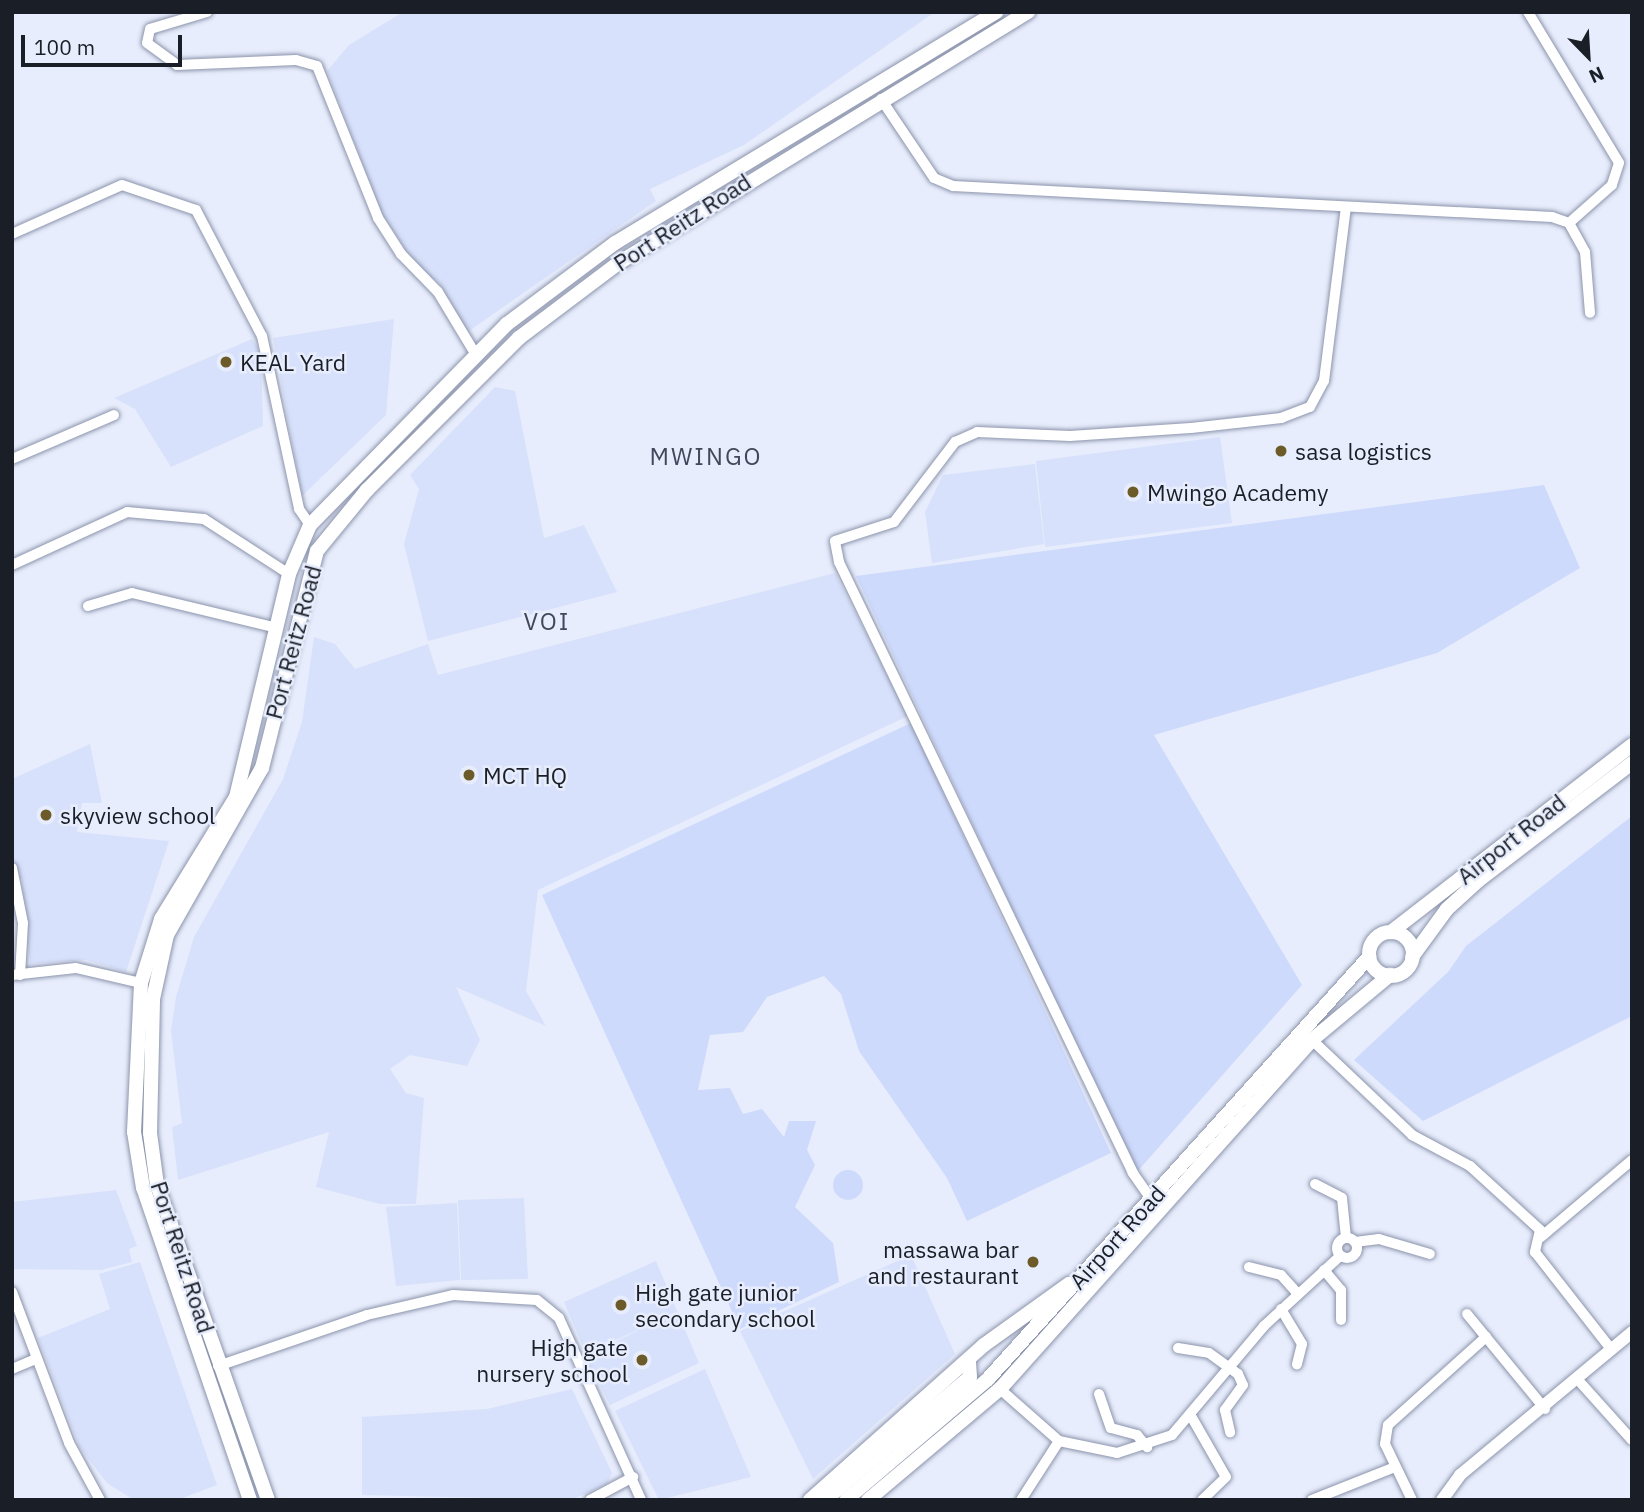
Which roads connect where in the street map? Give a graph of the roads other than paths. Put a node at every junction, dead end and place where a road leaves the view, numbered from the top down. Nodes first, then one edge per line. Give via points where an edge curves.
1 (207, 12) edge
2 (997, 12) edge
3 (1028, 12) edge
4 (1528, 12) edge
5 (881, 99) junction
6 (1346, 208) junction
7 (1569, 223) junction
8 (12, 234) edge
9 (1590, 313) dead end
10 (476, 355) junction
11 (114, 415) dead end
12 (12, 459) edge
13 (310, 525) junction
14 (12, 565) edge
15 (289, 574) junction
16 (88, 606) dead end
17 (278, 628) junction
18 (1632, 745) edge
19 (1632, 764) edge
20 (12, 868) edge
21 (1391, 932) junction
22 (1369, 957) junction
23 (1412, 957) junction
24 (16, 975) edge
25 (1390, 975) junction
26 (141, 984) junction
27 (1312, 1040) junction
28 (1632, 1160) edge
29 (1315, 1184) dead end
30 (1151, 1199) junction
31 (1541, 1237) junction
32 (1351, 1240) junction
33 (1430, 1254) dead end
34 (1340, 1256) junction
35 (1249, 1267) dead end
36 (1324, 1270) junction
37 (1083, 1275) junction
38 (12, 1292) edge
39 (1297, 1293) junction
40 (1282, 1308) junction
41 (1467, 1314) dead end
42 (1340, 1320) dead end
43 (1632, 1332) edge
44 (1486, 1337) junction
45 (1178, 1348) dead end
46 (1611, 1349) junction
47 (36, 1359) junction
48 (969, 1362) junction
49 (1231, 1364) junction
50 (1297, 1364) dead end
51 (218, 1366) junction
52 (12, 1370) edge
53 (1579, 1381) junction
54 (1000, 1389) junction
55 (1098, 1394) dead end
56 (1545, 1409) junction
57 (1191, 1416) junction
58 (1230, 1432) dead end
59 (1632, 1440) edge
60 (1059, 1441) junction
61 (1147, 1447) junction
62 (1395, 1467) junction
63 (633, 1477) junction
64 (100, 1500) edge
65 (250, 1500) edge
66 (268, 1500) edge
67 (590, 1500) edge
68 (641, 1500) edge
69 (810, 1500) edge
70 (825, 1500) edge
71 (846, 1500) edge
72 (867, 1500) edge
73 (1021, 1500) edge
74 (1202, 1500) edge
75 (1312, 1500) edge
76 (1412, 1500) edge
77 (1442, 1500) edge

1 - 10 street via 150,29 146,43 177,65 296,60 317,66 378,218 401,254 438,292
2 - 10 main road via 615,243
3 - 5 main road, Port Reitz Road
4 - 7 street via 1619,163 1612,185
5 - 6 street via 934,178 953,186
5 - 51 main road, Port Reitz Road via 631,254 519,338 367,490 317,551 262,768 167,935 153,999 149,1133 157,1185
6 - 7 street via 1533,214
6 - 30 street via 1324,381 1311,407 1281,418 1191,428 1070,436 977,432 955,442 894,522 835,541 857,599
7 - 9 street via 1585,252
8 - 13 street via 122,185 196,210 262,336 299,509
10 - 13 main road
11 - 12 street
13 - 15 main road
14 - 15 street via 127,512 204,519
15 - 17 main road
16 - 17 street via 132,593
17 - 26 main road via 236,797 161,919
18 - 21 main road, Airport Road
19 - 23 main road, Airport Road via 1479,880 1447,909
20 - 24 street via 23,923
21 - 22 main road via 1375,939
21 - 23 main road via 1408,940
22 - 25 main road via 1374,968
22 - 30 main road, Airport Road
23 - 25 main road via 1407,968
24 - 26 street via 76,968
25 - 27 main road, Airport Road
26 - 65 main road via 134,1132 142,1188
27 - 31 street via 1412,1135 1480,1175
27 - 54 main road, Airport Road
28 - 31 street
29 - 32 street via 1342,1198
30 - 37 main road, Airport Road
31 - 46 street via 1535,1252
32 - 33 street via 1378,1239
32 - 34 street via 1338,1243
32 - 34 street via 1354,1256
34 - 36 street
35 - 39 street via 1281,1275
36 - 39 street
36 - 42 street via 1341,1290
37 - 48 main road via 1033,1306
37 - 71 main road, Airport Road via 988,1379
38 - 47 street
39 - 40 street
40 - 49 street
40 - 50 street via 1302,1343
41 - 44 street
43 - 46 street
44 - 56 street
44 - 62 street via 1388,1425 1383,1438
45 - 49 street
46 - 53 street
47 - 52 street
47 - 64 street
48 - 69 main road
48 - 70 main road via 970,1377
49 - 57 street
49 - 58 street via 1243,1385 1226,1403
51 - 63 street via 355,1319 453,1295 537,1300 559,1318
51 - 66 main road, Port Reitz Road
53 - 56 street
53 - 59 street
54 - 60 street
54 - 72 main road, Airport Road
55 - 61 street via 1111,1428 1137,1434
56 - 77 street via 1460,1475
57 - 61 street
57 - 74 street via 1226,1477
60 - 61 street via 1104,1454
60 - 73 street
62 - 75 street
62 - 76 street
63 - 67 street
63 - 68 street

